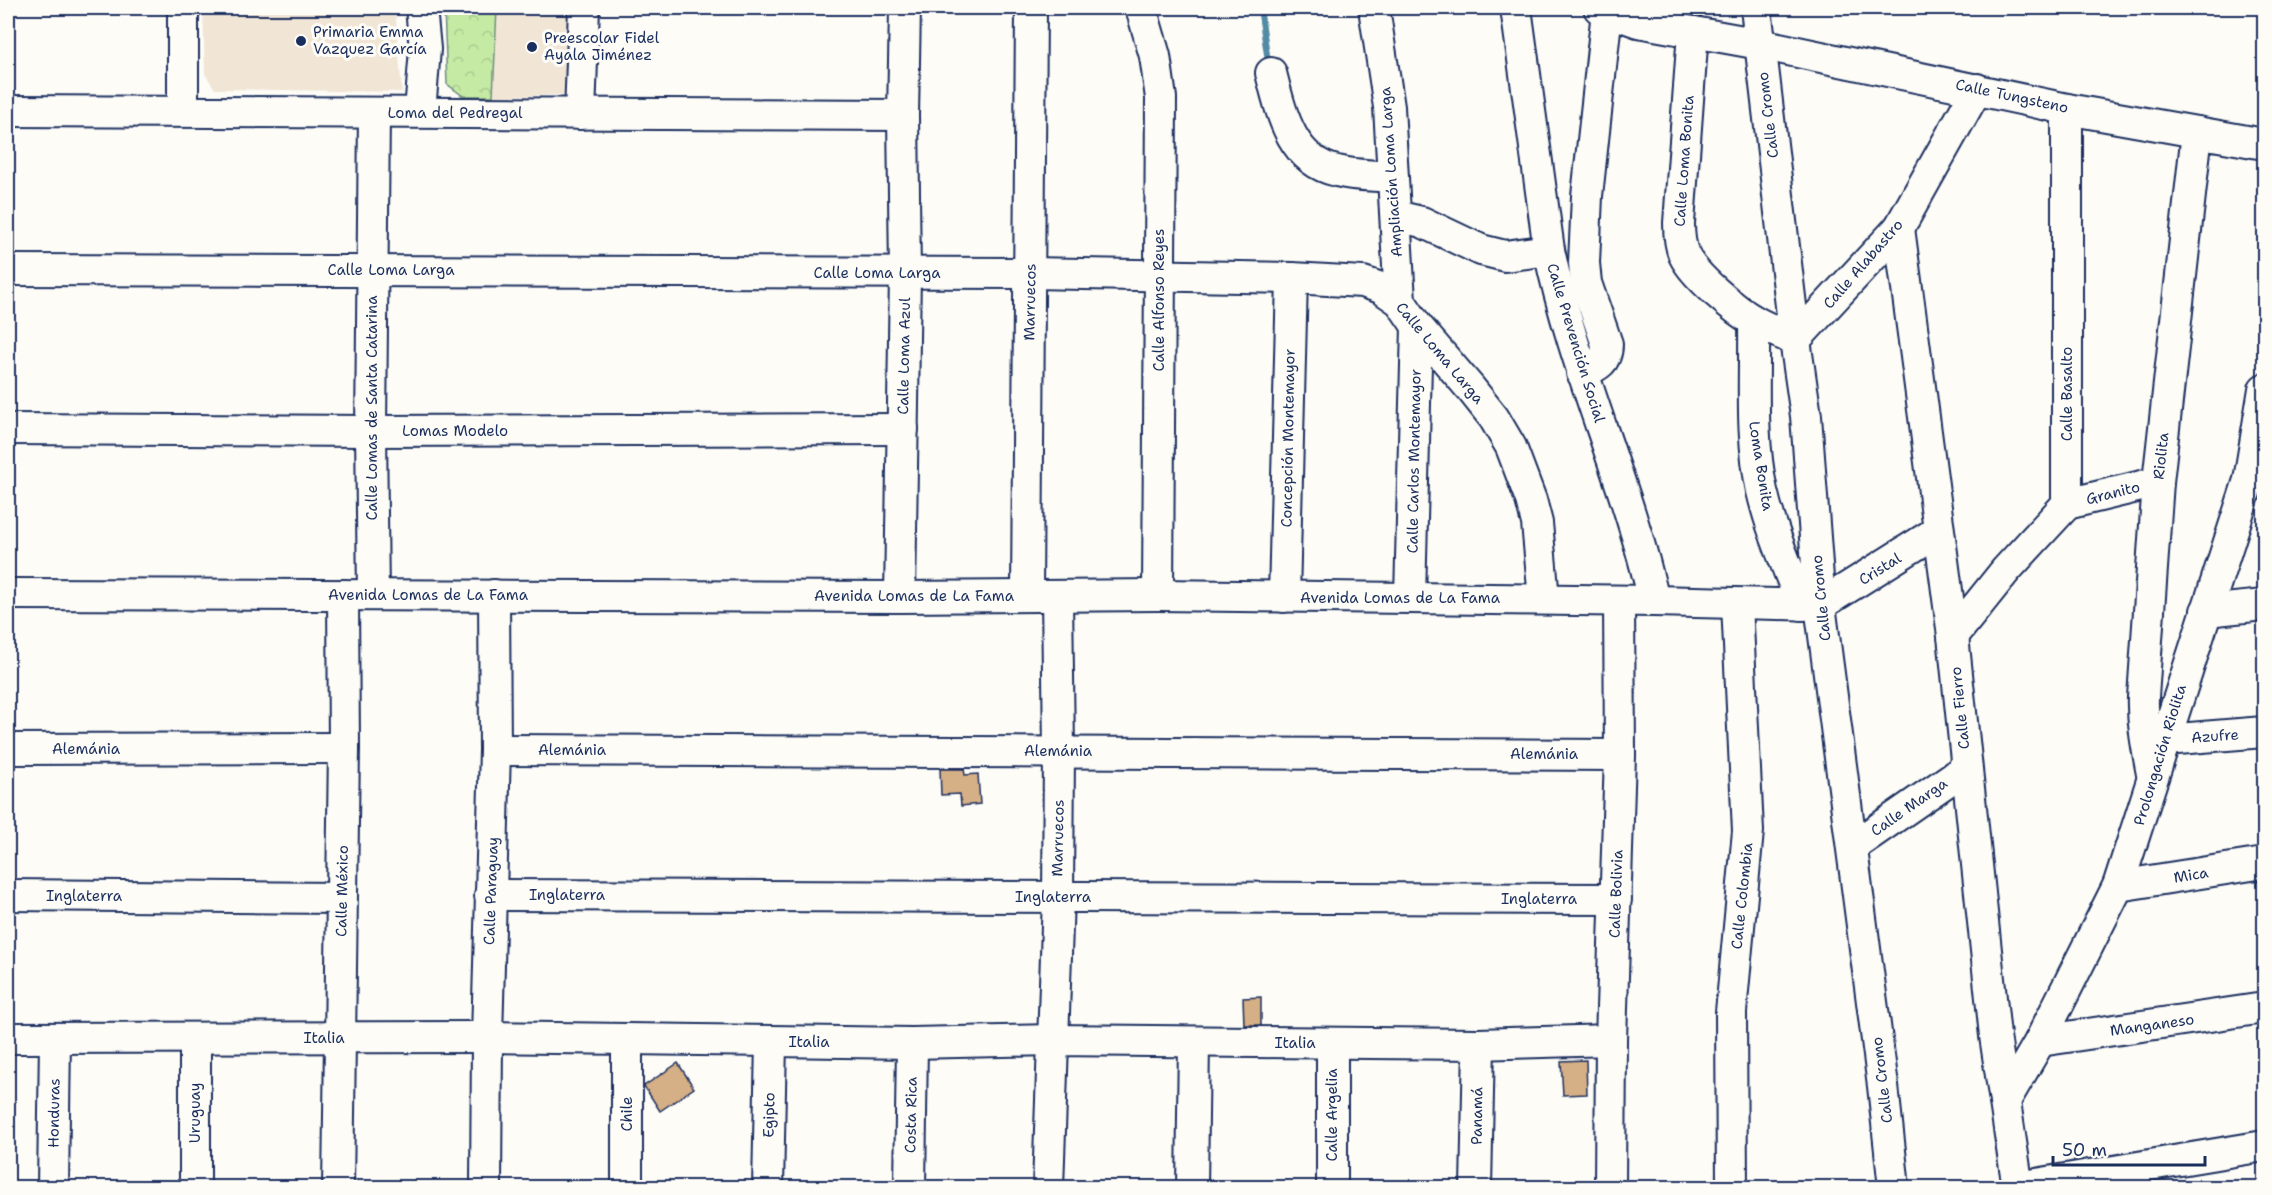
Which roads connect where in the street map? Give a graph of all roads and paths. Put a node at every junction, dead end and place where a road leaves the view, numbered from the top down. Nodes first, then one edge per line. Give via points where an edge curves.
1 (183, 8) edge
2 (422, 8) edge
3 (584, 8) edge
4 (905, 8) edge
5 (1031, 8) edge
6 (1141, 8) edge
7 (1374, 8) edge
8 (1516, 8) edge
9 (1756, 8) edge
10 (1603, 9) edge
11 (1638, 15) edge
12 (1693, 32) junction
13 (1760, 44) junction
14 (1270, 73) dead end
15 (1977, 89) junction
16 (2067, 109) junction
17 (8, 111) edge
18 (183, 111) junction
19 (420, 112) junction
20 (374, 113) junction
21 (580, 114) junction
22 (903, 115) junction
23 (2197, 132) junction
24 (2265, 144) edge
25 (1392, 177) junction
26 (1396, 216) junction
27 (1899, 228) junction
28 (1549, 250) junction
29 (8, 270) edge
30 (371, 270) junction
31 (1031, 273) junction
32 (905, 274) junction
33 (1160, 275) junction
34 (1292, 278) junction
35 (1400, 301) junction
36 (1754, 321) junction
37 (1417, 326) junction
38 (1795, 340) junction
39 (1582, 373) junction
40 (2265, 389) edge
41 (8, 429) edge
42 (903, 429) junction
43 (371, 431) junction
44 (2257, 479) edge
45 (2158, 482) junction
46 (2067, 504) junction
47 (1938, 531) junction
48 (8, 594) edge
49 (342, 595) junction
50 (373, 595) junction
51 (1158, 595) junction
52 (494, 596) junction
53 (1027, 596) junction
54 (1057, 596) junction
55 (900, 597) junction
56 (1284, 597) junction
57 (1410, 597) junction
58 (1544, 599) junction
59 (1619, 601) junction
60 (1654, 601) junction
61 (1737, 604) junction
62 (1811, 605) junction
63 (2265, 605) edge
64 (2206, 610) junction
65 (1953, 636) junction
66 (2265, 732) edge
67 (2165, 740) junction
68 (344, 748) junction
69 (8, 749) edge
70 (495, 750) junction
71 (1059, 751) junction
72 (1620, 755) junction
73 (1966, 768) junction
74 (2154, 780) junction
75 (1852, 847) junction
76 (2265, 863) edge
77 (2118, 886) junction
78 (8, 895) edge
79 (490, 895) junction
80 (1058, 897) junction
81 (341, 898) junction
82 (1616, 899) junction
83 (2265, 1008) edge
84 (487, 1037) junction
85 (8, 1038) edge
86 (195, 1038) junction
87 (342, 1038) junction
88 (55, 1039) junction
89 (627, 1040) junction
90 (1052, 1040) junction
91 (1611, 1040) junction
92 (2040, 1041) junction
93 (771, 1042) junction
94 (1194, 1042) junction
95 (912, 1043) junction
96 (1332, 1043) junction
97 (1479, 1044) junction
98 (2005, 1101) junction
99 (2265, 1146) edge
100 (2018, 1187) edge
101 (53, 1188) edge
102 (195, 1188) edge
103 (338, 1188) edge
104 (486, 1188) edge
105 (627, 1188) edge
106 (768, 1188) edge
107 (910, 1188) edge
108 (1048, 1188) edge
109 (1192, 1188) edge
110 (1332, 1188) edge
111 (1476, 1188) edge
112 (1610, 1188) edge
113 (1732, 1188) edge
114 (1893, 1188) edge

1 - 18 street
2 - 19 street via 425,49
3 - 21 street
4 - 22 street, Calle Loma Azul
5 - 31 street, Marruecos
6 - 33 street, Calle Alfonso Reyes via 1155,56 1161,98
7 - 25 street, Ampliación Loma Larga via 1389,107
8 - 28 street, Calle Prevención Social
9 - 13 street, Calle Cromo
10 - 11 street, Calle Tungsteno
10 - 39 street via 1584,263 1607,354 1604,362
11 - 12 street, Calle Tungsteno
12 - 13 street, Calle Tungsteno
12 - 36 street, Calle Loma Bonita via 1680,240 1693,269
13 - 15 street, Calle Tungsteno
13 - 38 street, Calle Cromo
14 - 25 street via 1289,132 1309,159 1338,172
15 - 16 street, Calle Tungsteno
15 - 27 street, Calle Alabastro
16 - 23 street, Calle Tungsteno
16 - 46 street, Calle Basalto
17 - 18 street, Loma del Pedregal
18 - 20 street, Loma del Pedregal
19 - 20 street, Loma del Pedregal
19 - 21 street, Loma del Pedregal
20 - 30 street, Calle Lomas de Santa Catarina
21 - 22 street, Loma del Pedregal
22 - 32 street, Calle Loma Azul
23 - 24 street, Calle Tungsteno
23 - 45 street, Riolita
25 - 26 street, Ampliación Loma Larga
26 - 28 street via 1422,222 1481,250 1505,256
26 - 35 street, Ampliación Loma Larga
27 - 38 street, Calle Alabastro
27 - 47 street, Calle Fierro
28 - 39 street, Calle Prevención Social
29 - 30 street, Calle Loma Larga
30 - 32 street, Calle Loma Larga
30 - 43 street, Calle Lomas de Santa Catarina
31 - 32 street, Calle Loma Larga
31 - 33 street, Calle Loma Larga
31 - 53 street, Marruecos
32 - 42 street, Calle Loma Azul
33 - 34 street, Calle Loma Larga
33 - 51 street, Calle Alfonso Reyes
34 - 35 street, Calle Loma Larga via 1363,282
34 - 56 street, Concepción Montemayor
35 - 37 street, Calle Loma Larga
36 - 38 street, Calle Loma Bonita
36 - 62 street, Loma Bonita via 1753,416 1762,491 1771,523
37 - 57 street, Calle Carlos Montemayor
37 - 58 street, Calle Loma Larga via 1494,418 1511,447 1537,524
38 - 62 street, Calle Cromo via 1806,416
39 - 60 street, Calle Prevención Social via 1642,548
40 - 44 street, Prolongación Riolita
41 - 43 street, Lomas Modelo
42 - 43 street, Lomas Modelo
42 - 55 street, Calle Loma Azul
43 - 50 street, Calle Lomas de Santa Catarina
44 - 64 street, Prolongación Riolita
45 - 46 street, Granito
45 - 74 street, Riolita via 2142,715
46 - 65 street
47 - 62 street, Cristal
47 - 65 street, Calle Fierro
48 - 49 street, Avenida Lomas de La Fama
49 - 50 street, Avenida Lomas de La Fama
49 - 68 street, Calle México
50 - 52 street, Avenida Lomas de La Fama
51 - 54 street, Avenida Lomas de La Fama
51 - 56 street, Avenida Lomas de La Fama
52 - 55 street, Avenida Lomas de La Fama
52 - 70 street, Calle Paraguay
53 - 54 street, Avenida Lomas de La Fama
53 - 55 street, Avenida Lomas de La Fama
54 - 71 street, Marruecos
56 - 57 street, Avenida Lomas de La Fama
57 - 58 street, Avenida Lomas de La Fama
58 - 59 street, Avenida Lomas de La Fama
59 - 60 street, Avenida Lomas de La Fama
59 - 72 street, Calle Bolivia
60 - 61 street, Avenida Lomas de La Fama
61 - 62 street, Avenida Lomas de La Fama
61 - 113 street, Calle Colombia via 1748,831 1732,1001
62 - 75 street, Calle Cromo
63 - 64 street
64 - 67 street, Prolongación Riolita
65 - 73 street, Calle Fierro
66 - 67 street, Azufre
67 - 74 street, Prolongación Riolita
68 - 69 street, Alemánia
68 - 81 street, Calle México
70 - 71 street, Alemánia
70 - 79 street, Calle Paraguay
71 - 72 street, Alemánia
71 - 80 street, Marruecos
72 - 82 street, Calle Bolivia
73 - 75 street, Calle Marga
73 - 98 street, Calle Fierro
74 - 77 street, Prolongación Riolita
75 - 114 street, Calle Cromo
76 - 77 street, Mica
77 - 92 street, Prolongación Riolita
78 - 81 street, Inglaterra
79 - 80 street, Inglaterra
79 - 84 street, Calle Paraguay
80 - 82 street, Inglaterra
80 - 90 street, Marruecos
81 - 87 street, Calle México
82 - 91 street, Calle Bolivia
83 - 92 street, Manganeso
84 - 87 street, Italia
84 - 89 street, Italia
84 - 104 street, Calle Paraguay
85 - 88 street, Italia
86 - 87 street, Italia
86 - 88 street, Italia
86 - 102 street, Uruguay
87 - 103 street, Calle México
88 - 101 street, Honduras
89 - 93 street, Italia
89 - 105 street, Chile
90 - 94 street, Italia
90 - 95 street, Italia
90 - 108 street, Marruecos
91 - 97 street, Italia
91 - 112 street, Calle Bolivia
92 - 98 street, Prolongación Riolita
93 - 95 street, Italia
93 - 106 street, Egipto
94 - 96 street, Italia
94 - 109 street
95 - 107 street, Costa Rica
96 - 97 street, Italia
96 - 110 street, Calle Argelia
97 - 111 street, Panamá
98 - 100 street, Calle Fierro
99 - 100 street

